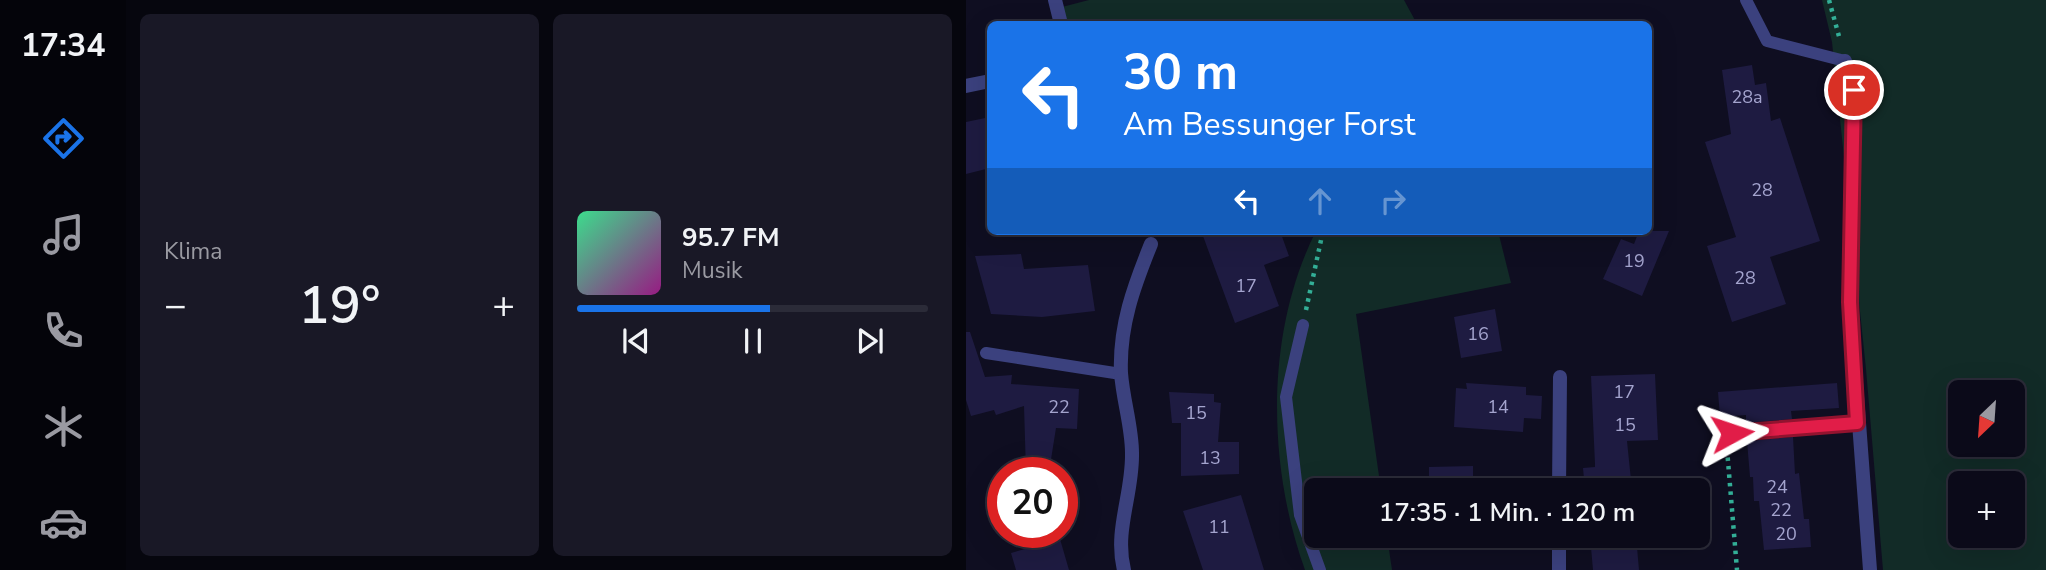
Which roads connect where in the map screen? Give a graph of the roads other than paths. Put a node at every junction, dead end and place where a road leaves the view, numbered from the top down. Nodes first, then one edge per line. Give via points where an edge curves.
1 (1055, 0) edge
2 (1746, 0) edge
3 (1060, 21) edge
4 (1845, 61) joint
5 (987, 82) edge
6 (966, 86) edge
7 (1151, 244) dead end
8 (1303, 324) road end
9 (986, 353) dead end
10 (1121, 374) junction
11 (1560, 377) dead end
12 (1857, 423) junction
13 (1732, 433) road end
14 (1559, 478) edge
15 (1559, 548) edge
16 (1124, 570) edge
17 (1320, 570) edge
18 (1559, 570) edge
19 (1871, 570) edge

1 - 3 street
2 - 4 lane via 1767,41
4 - 12 street via 1855,110 1850,302
5 - 6 street
7 - 10 street via 1128,302
8 - 17 lane via 1286,397 1300,515
9 - 10 lane
10 - 16 street via 1132,453 1119,536
11 - 14 street
12 - 13 lane
12 - 19 street
15 - 18 street

